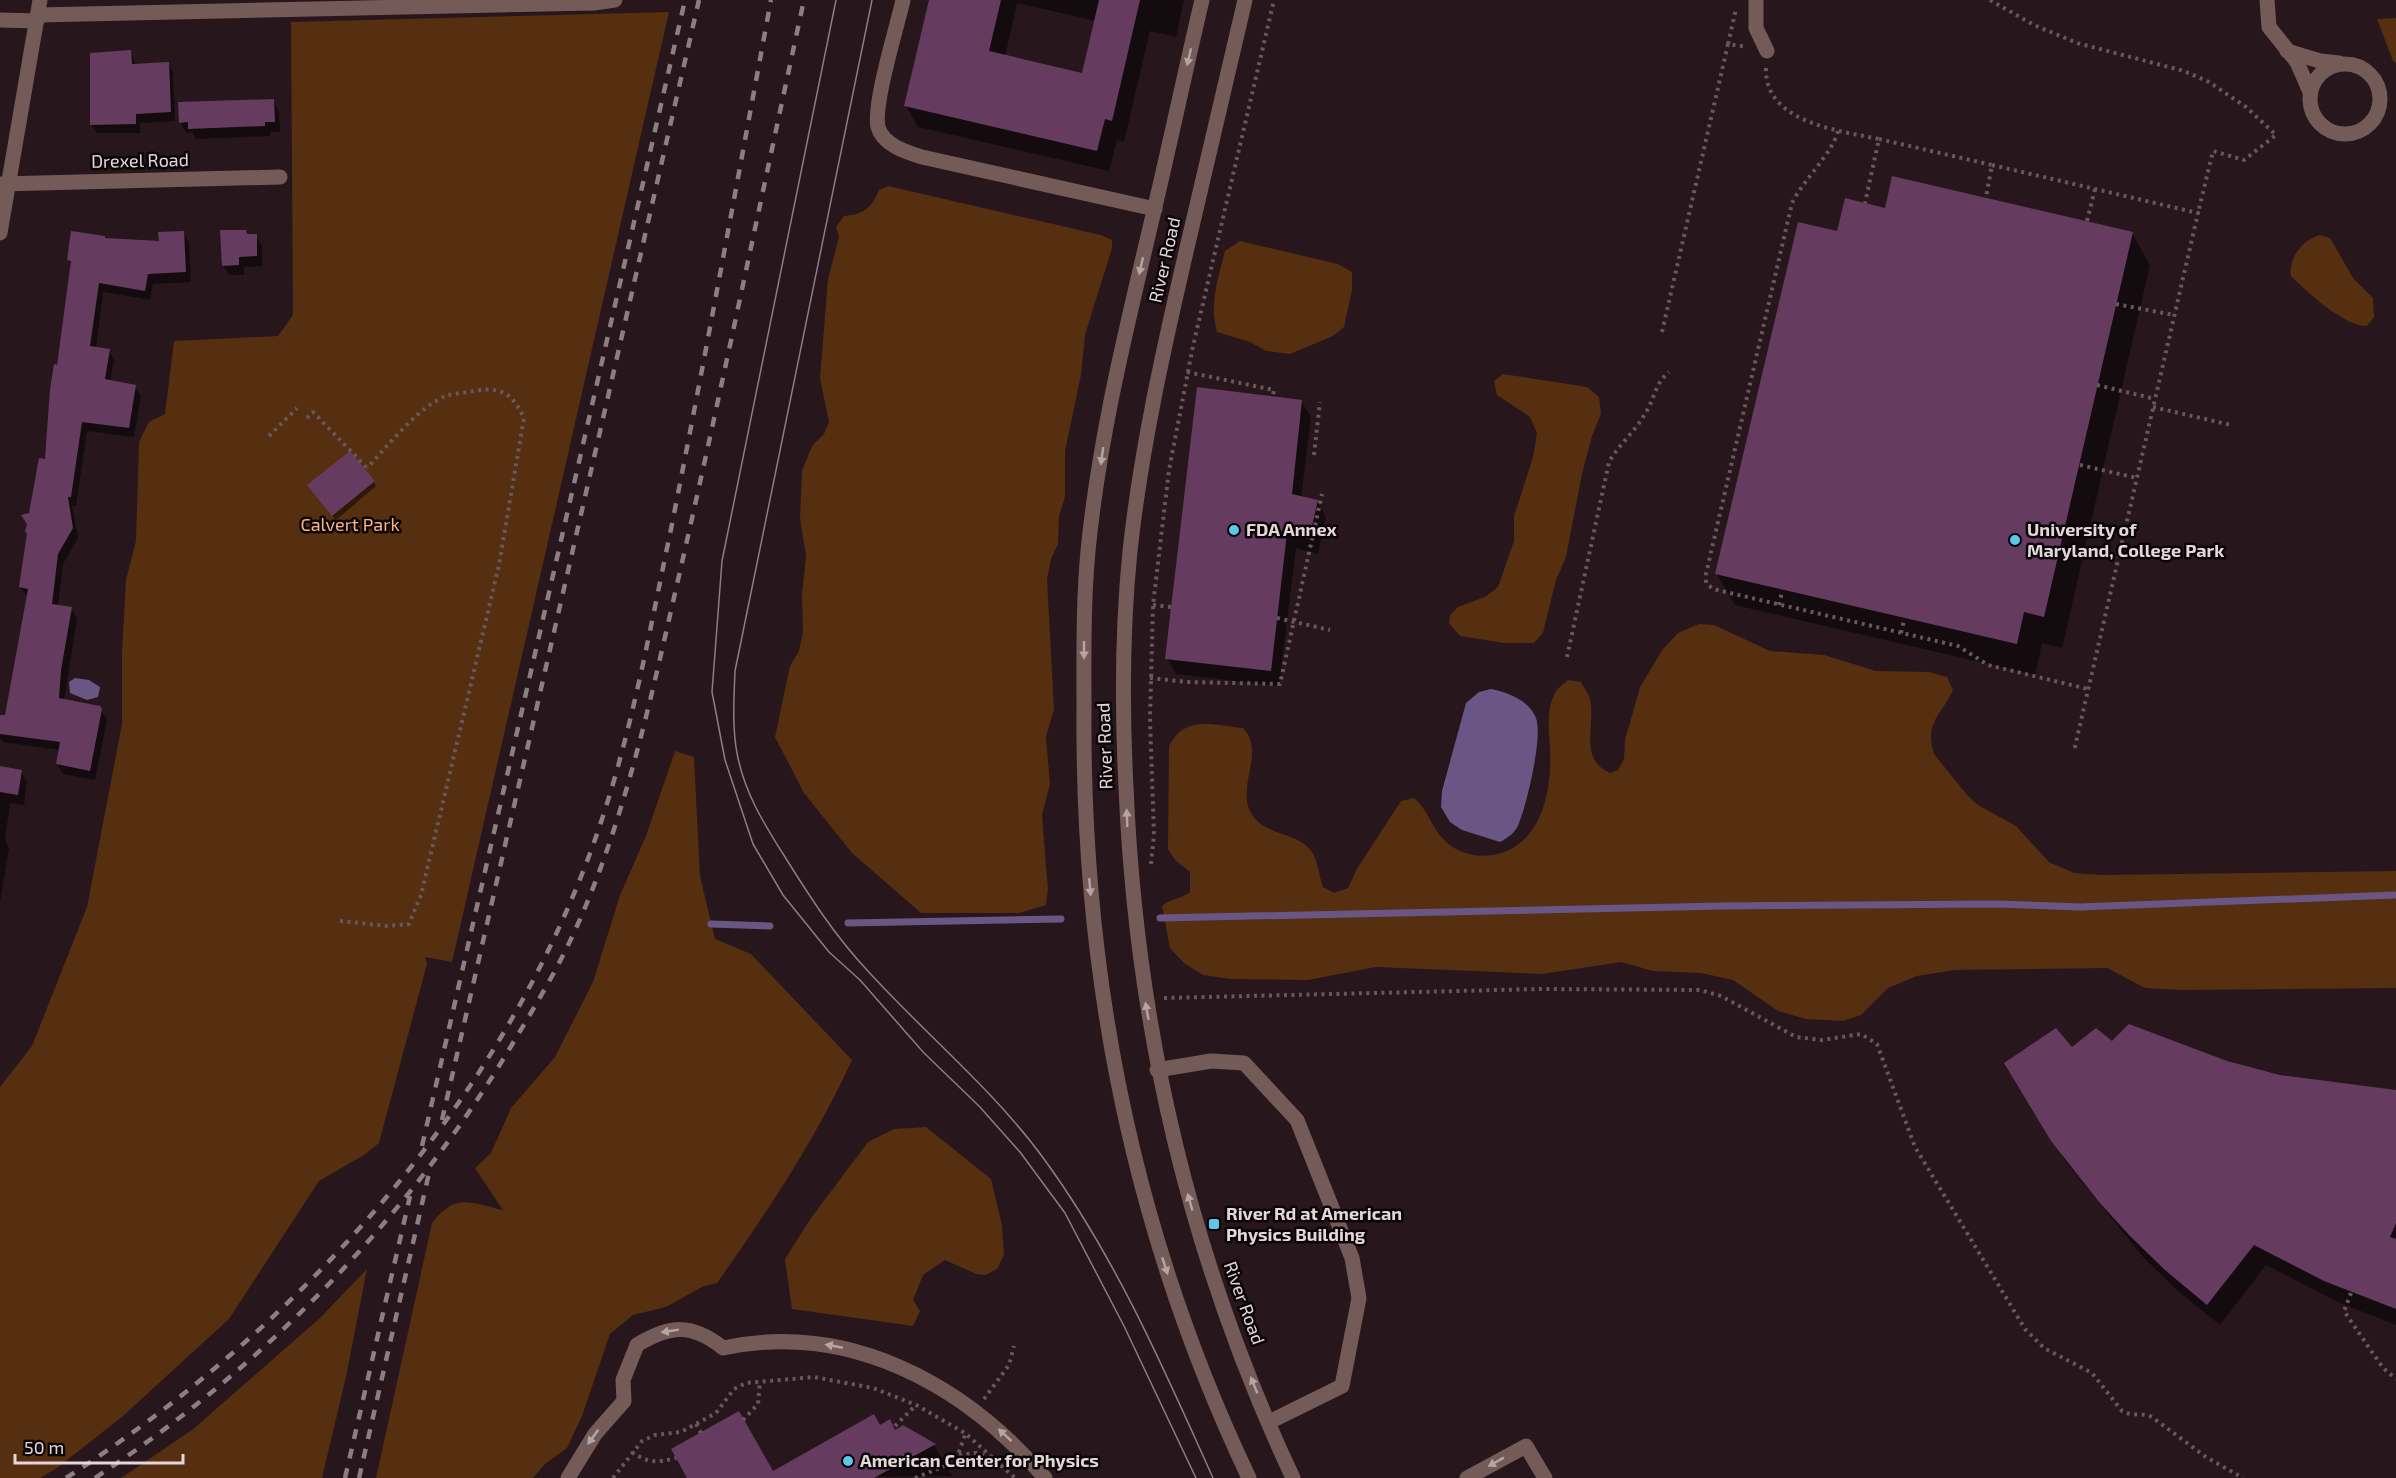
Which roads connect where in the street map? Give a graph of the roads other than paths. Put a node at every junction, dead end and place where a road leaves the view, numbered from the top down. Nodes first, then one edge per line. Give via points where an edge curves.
1 (615, 0) edge
2 (903, 0) edge
3 (1202, 0) edge
4 (1245, 0) edge
5 (1756, 0) edge
6 (2267, 0) edge
7 (38, 12) edge
8 (0, 20) edge
9 (1767, 51) road end
10 (2287, 51) junction
11 (2349, 63) junction
12 (2310, 92) junction
13 (280, 177) dead end
14 (4, 184) edge
15 (1155, 209) junction
16 (0, 233) edge
17 (1157, 1070) junction
18 (1269, 1422) junction
19 (1538, 1476) edge
20 (568, 1478) edge
21 (1045, 1478) edge
22 (1248, 1478) edge
23 (1293, 1478) edge
24 (1467, 1478) edge

1 - 7 street
2 - 15 street via 878,109 878,128 887,141 922,157
3 -> 15 street, River Road
17 -> 4 street, River Road via 1133,913 1128,837 1123,695 1130,553 1155,392
5 - 9 street via 1756,28
6 - 10 street via 2269,27
7 - 8 street
7 - 14 street
10 - 11 street via 2320,61
10 - 12 street via 2305,76
11 - 12 street via 2323,71
11 - 12 street via 2370,74 2380,92 2376,116 2366,128 2354,133 2329,131 2314,116
13 - 14 street, Drexel Road
14 - 16 street
15 -> 22 street, River Road via 1110,400 1088,550 1083,731 1087,857 1107,1024 1147,1210 1183,1321
18 -> 17 street, River Road via 1204,1250
17 - 18 street via 1211,1060 1244,1063 1297,1120 1352,1258 1359,1298 1342,1386
18 - 23 street, River Road
19 -> 24 street via 1526,1446
21 -> 20 street via 978,1412 915,1373 858,1351 792,1341 723,1348 708,1336 671,1328 637,1345 623,1380 624,1401 595,1434

